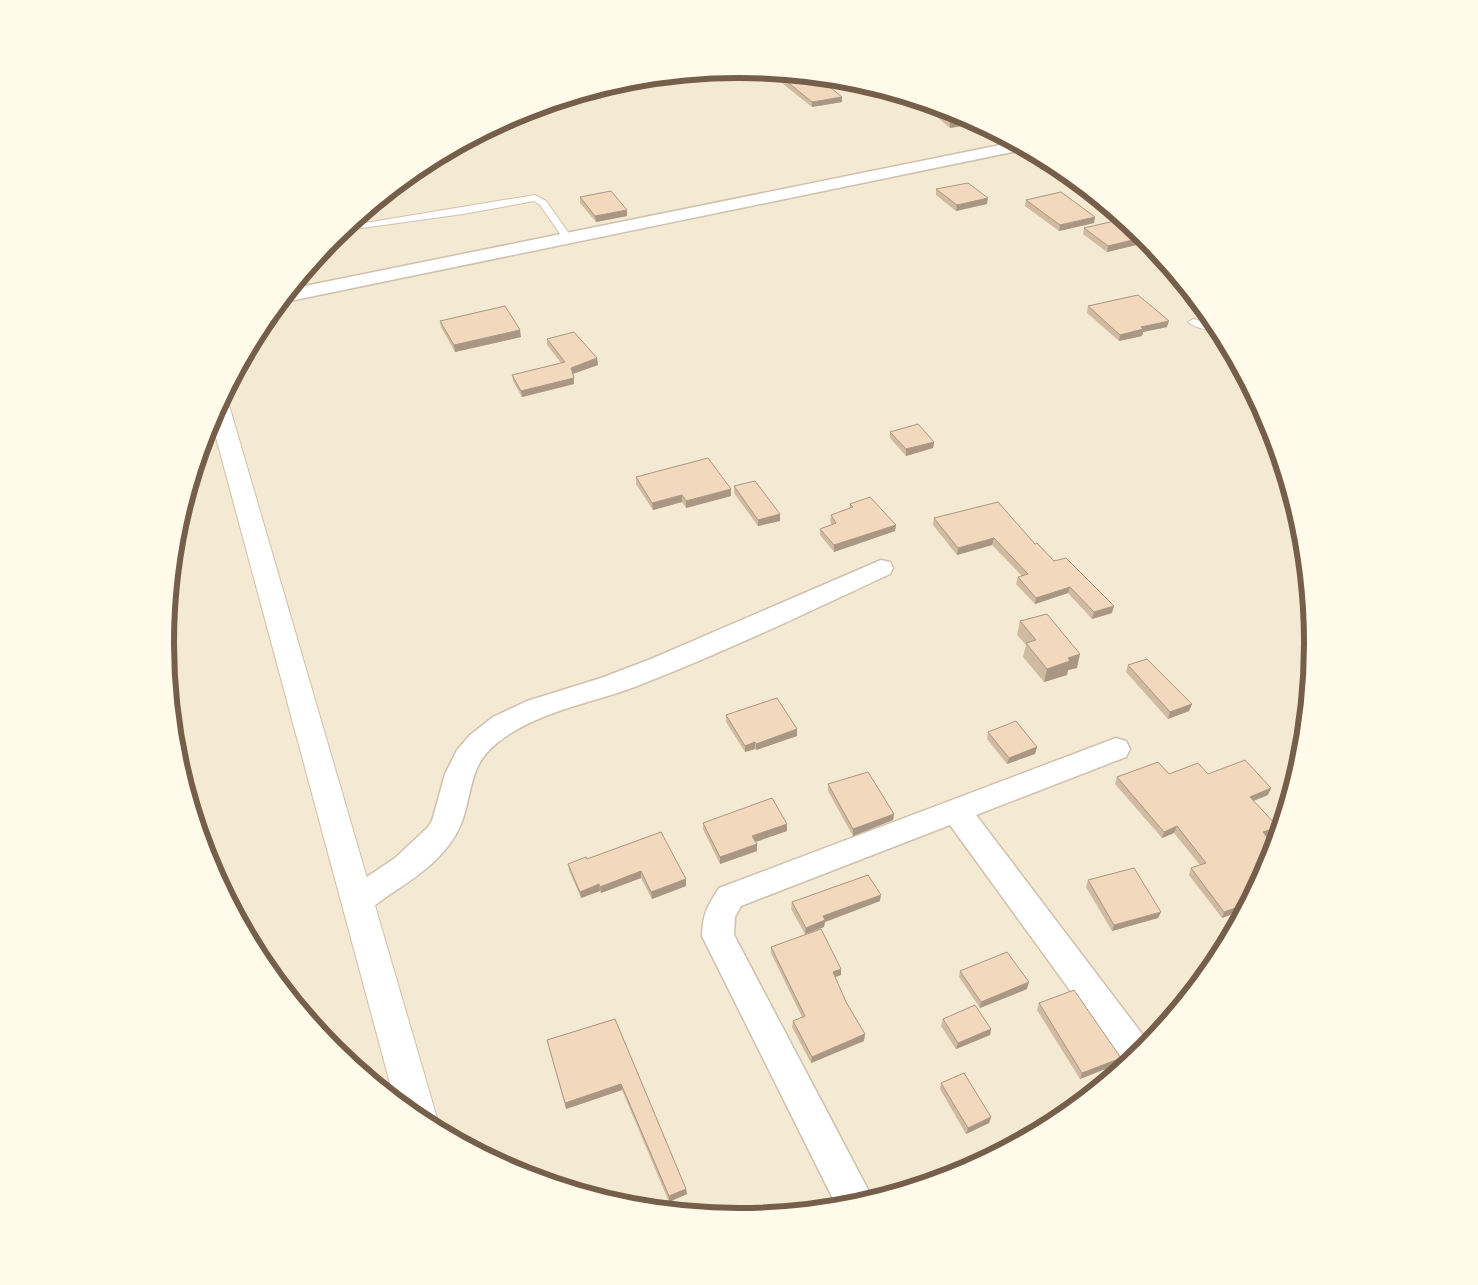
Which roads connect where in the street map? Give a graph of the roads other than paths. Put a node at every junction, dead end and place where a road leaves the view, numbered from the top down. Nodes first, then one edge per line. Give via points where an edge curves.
1 (1012, 148) edge
2 (356, 227) edge
3 (568, 238) junction
4 (295, 294) edge
5 (1193, 322) dead end
6 (1207, 326) edge
7 (221, 417) edge
8 (881, 568) dead end
9 (1116, 749) dead end
10 (955, 810) junction
11 (357, 900) junction
12 (1133, 1048) edge
13 (414, 1104) edge
14 (852, 1196) edge

1 - 3 street
2 - 3 lane via 535,198
3 - 4 street
5 - 6 lane
7 - 11 street
8 - 11 street via 662,666 531,712 489,734 472,748 465,759 446,823 438,836 418,856
9 - 10 street
10 - 12 street
10 - 14 street via 730,897 719,915 718,936
11 - 13 street

